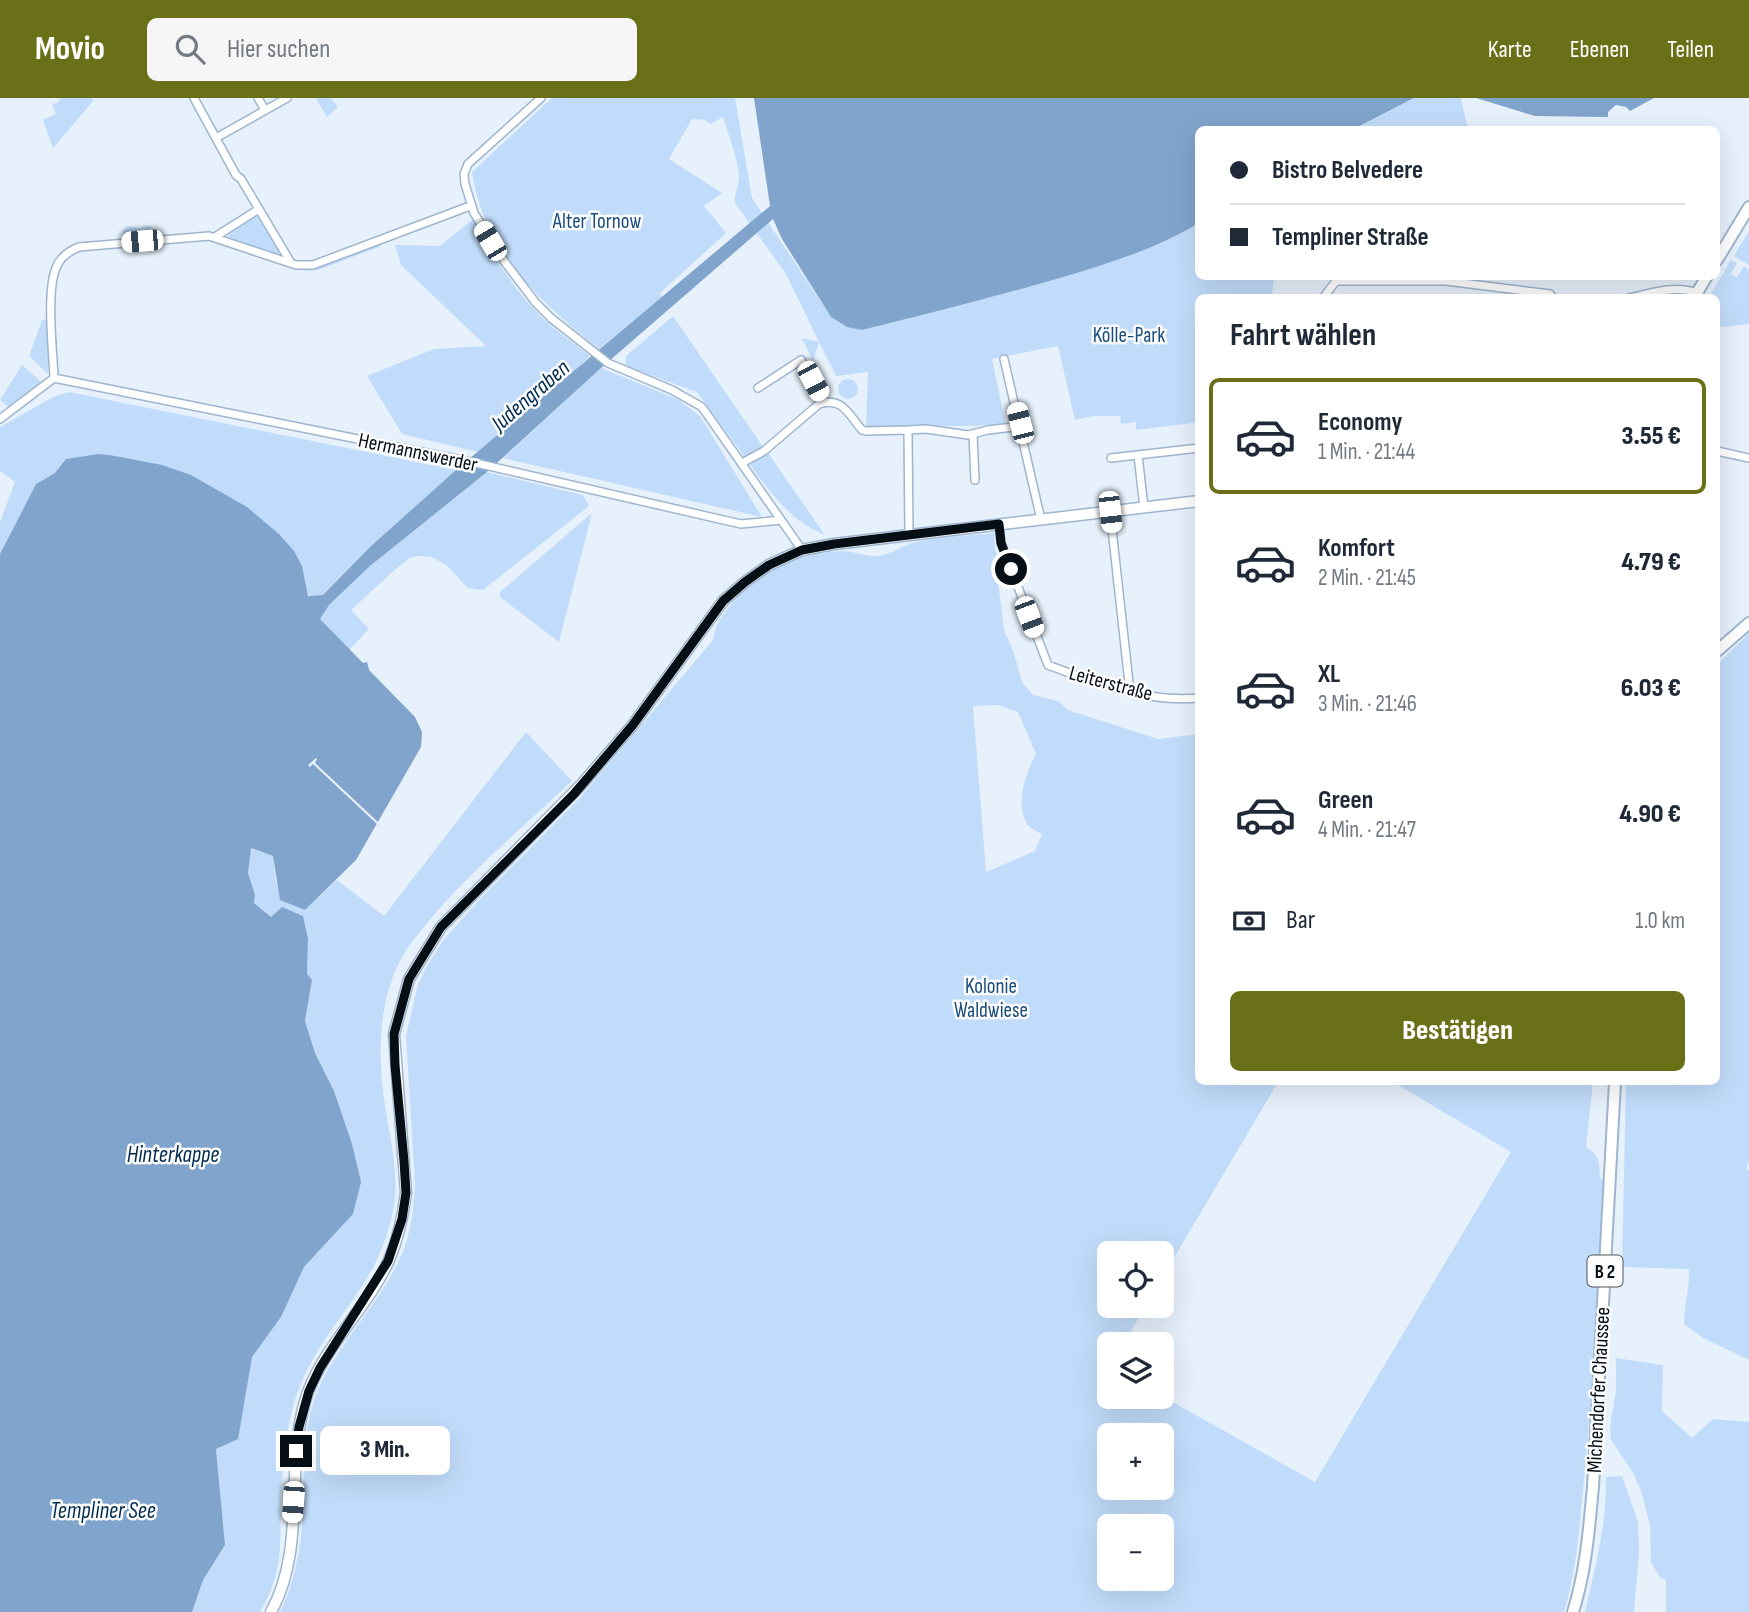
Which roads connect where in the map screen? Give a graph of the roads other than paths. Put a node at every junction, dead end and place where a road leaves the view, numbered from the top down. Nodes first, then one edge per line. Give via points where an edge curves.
1 (194, 98) edge
2 (258, 98) edge
3 (287, 98) edge
4 (541, 98) edge
5 (265, 110) junction
6 (216, 138) junction
7 (470, 205) junction
8 (1749, 207) edge
9 (259, 209) junction
10 (215, 237) junction
11 (1720, 256) edge
12 (291, 264) junction
13 (1326, 294) edge
14 (1550, 294) edge
15 (1648, 294) edge
16 (1694, 294) edge
17 (1004, 359) dead end
18 (54, 378) junction
19 (758, 388) dead end
20 (824, 402) junction
21 (0, 419) edge
22 (1021, 426) junction
23 (908, 429) junction
24 (973, 434) junction
25 (1195, 448) edge
26 (1720, 452) edge
27 (1138, 455) junction
28 (1111, 458) dead end
29 (1749, 458) edge
30 (742, 463) junction
31 (975, 480) dead end
32 (1195, 502) edge
33 (1143, 508) junction
34 (1110, 512) junction
35 (781, 520) junction
36 (1041, 520) junction
37 (999, 524) junction
38 (909, 535) junction
39 (802, 550) junction
40 (1749, 623) edge
41 (1720, 648) edge
42 (1130, 692) junction
43 (1195, 698) edge
44 (1615, 1085) edge
45 (271, 1612) edge
46 (1573, 1612) edge

1 - 6 street
2 - 5 street
3 - 5 street
4 - 7 street via 468,164 464,174
5 - 6 street
6 - 9 street
7 - 12 street via 313,265
7 - 30 street via 518,282 551,318 608,363 702,407
8 - 11 main road
9 - 10 street
9 - 12 street
10 - 12 street
10 - 18 street via 87,245 64,256 52,284
13 - 14 street via 1336,281 1446,281
15 - 16 street via 1687,289
17 - 22 street
18 - 21 street
18 - 35 street, Hermannswerder via 467,461 741,524
19 - 20 street via 801,360
20 - 23 street via 843,406 866,431
20 - 30 street via 764,451
22 - 24 street
22 - 36 street
23 - 24 street
23 - 38 street
24 - 31 street
25 - 27 street
26 - 29 street
27 - 28 street
27 - 33 street
30 - 35 street
32 - 33 street
33 - 34 street
34 - 36 street
34 - 42 street
35 - 39 street
36 - 37 street
37 - 38 street
37 - 42 street, Leiterstraße via 1001,543 1048,665
38 - 39 street
39 - 45 street via 769,565 723,601 632,726 574,794 441,927 409,979 394,1034 406,1193 402,1219 388,1261 309,1391 299,1427 288,1565
40 - 41 main road
42 - 43 street, Leiterstraße
44 - 46 main road, Michendorfer Chaussee / B 2 via 1593,1487

